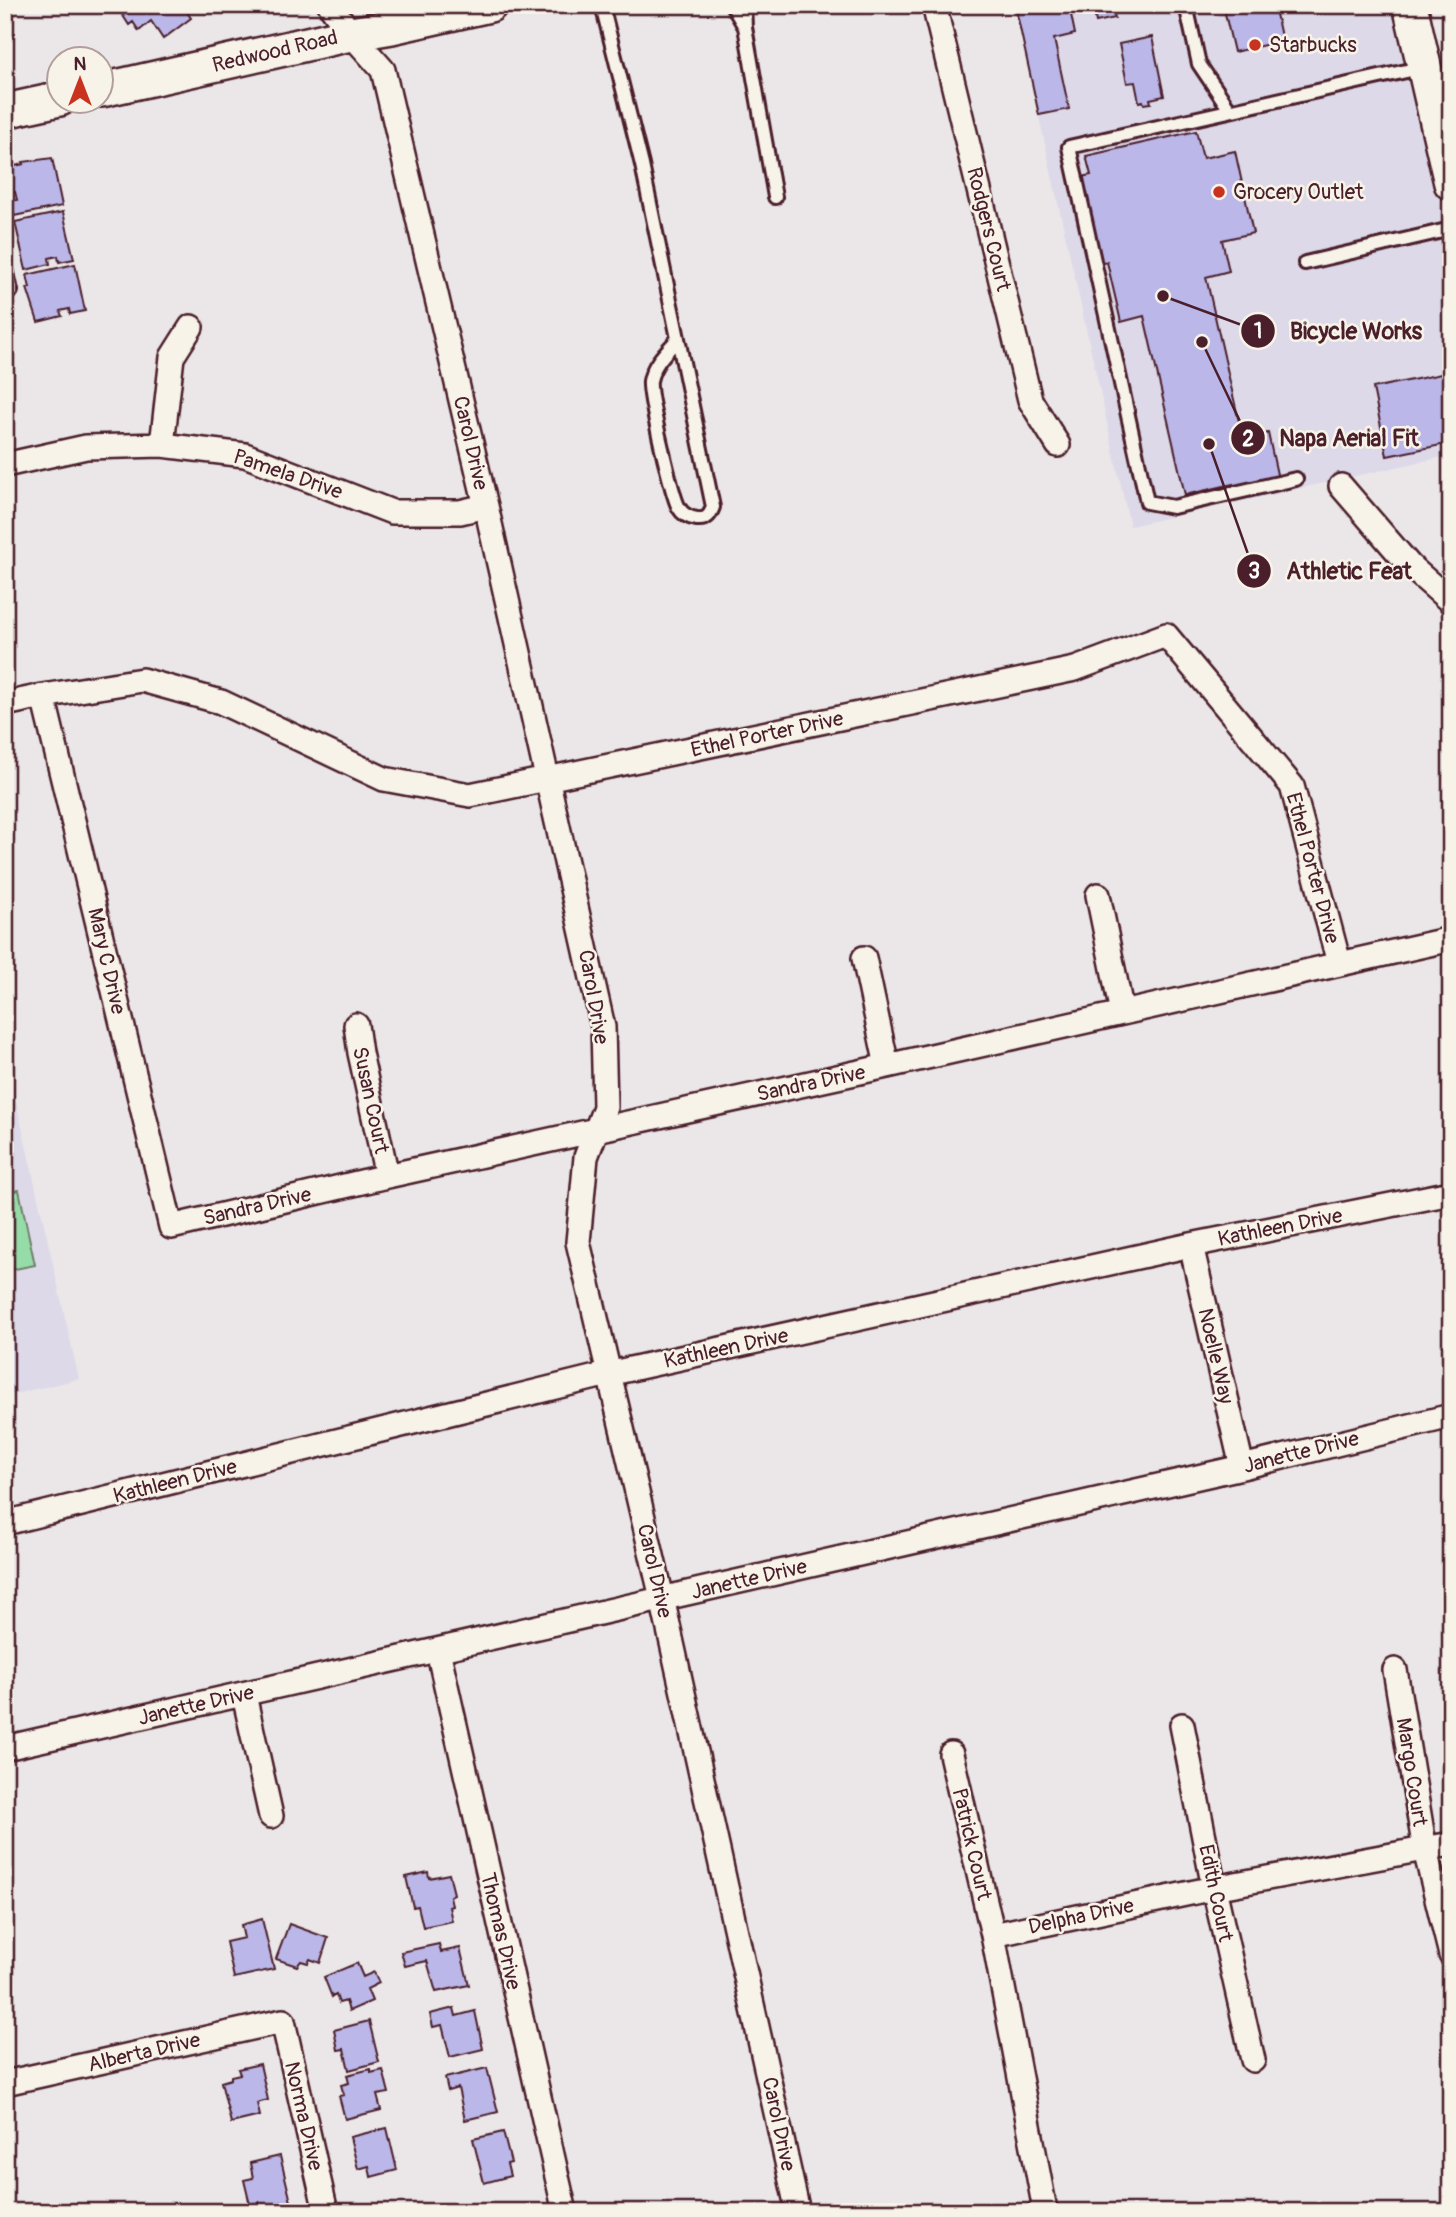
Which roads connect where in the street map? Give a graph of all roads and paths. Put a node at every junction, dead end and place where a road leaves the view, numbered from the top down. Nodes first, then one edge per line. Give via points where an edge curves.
1 (330, 5) edge
2 (490, 5) edge
3 (602, 5) edge
4 (732, 5) edge
5 (744, 5) edge
6 (934, 5) edge
7 (1186, 5) edge
8 (1410, 5) edge
9 (745, 27) junction
10 (351, 34) junction
11 (1432, 84) junction
12 (116, 87) edge
13 (46, 102) edge
14 (1230, 110) junction
15 (5, 111) edge
16 (1451, 183) edge
17 (775, 197) dead end
18 (1451, 229) edge
19 (1305, 263) dead end
20 (5, 264) edge
21 (10, 291) dead end
22 (191, 327) dead end
23 (677, 341) junction
24 (162, 445) junction
25 (1058, 445) dead end
26 (5, 465) edge
27 (1296, 479) dead end
28 (1342, 486) dead end
29 (486, 506) junction
30 (1451, 602) edge
31 (43, 696) junction
32 (5, 704) edge
33 (547, 780) junction
34 (1098, 895) dead end
35 (1451, 939) edge
36 (864, 958) dead end
37 (1339, 963) junction
38 (1122, 1013) junction
39 (356, 1025) dead end
40 (887, 1066) junction
41 (596, 1131) junction
42 (387, 1176) junction
43 (1451, 1193) edge
44 (171, 1227) joint
45 (1191, 1245) junction
46 (608, 1374) junction
47 (1451, 1416) edge
48 (1242, 1467) junction
49 (5, 1523) edge
50 (662, 1598) junction
51 (438, 1650) junction
52 (1395, 1670) dead end
53 (244, 1695) junction
54 (1182, 1726) dead end
55 (5, 1748) edge
56 (951, 1754) dead end
57 (271, 1816) dead end
58 (1451, 1844) edge
59 (1425, 1850) junction
60 (1214, 1888) junction
61 (993, 1935) junction
62 (1451, 1955) edge
63 (283, 2021) joint
64 (1253, 2060) dead end
65 (5, 2083) edge
66 (326, 2212) edge
67 (565, 2212) edge
68 (798, 2212) edge
69 (1039, 2212) edge

1 - 10 street, Carol Drive
2 - 10 main road, Redwood Road
3 - 23 lane via 642,165
4 - 9 lane
5 - 9 lane
6 - 25 street, Rodgers Court via 1030,400
7 - 14 lane via 1199,64
8 - 11 main road
9 - 17 lane
10 - 12 main road, Redwood Road
10 - 29 street, Carol Drive via 383,70
11 - 14 lane
11 - 16 main road
13 - 15 main road
14 - 27 lane via 1069,148 1147,502 1173,507
18 - 19 lane
20 - 21 lane
22 - 24 street via 172,357
23 - 23 lane via 654,367 650,387 673,492 683,513 703,519 713,507
24 - 26 street, Pamela Drive via 86,447
24 - 29 street, Pamela Drive via 246,455 392,512 460,512
28 - 30 street via 1410,566
29 - 33 street, Carol Drive
31 - 32 street, Ethel Porter Drive
31 - 33 street, Ethel Porter Drive via 142,680 221,702 384,779 470,795
31 - 44 street, Mary C Drive
33 - 37 street, Ethel Porter Drive via 1075,669 1166,635 1292,786
33 - 41 street, Carol Drive via 603,1027 605,1107
34 - 38 street
35 - 37 street, Sandra Drive
36 - 40 street
37 - 38 street, Sandra Drive
38 - 40 street, Sandra Drive
39 - 42 street, Susan Court
40 - 41 street, Sandra Drive
41 - 42 street, Sandra Drive
41 - 46 street, Carol Drive via 586,1157 578,1242
42 - 44 street, Sandra Drive
43 - 45 street, Kathleen Drive
45 - 46 street, Kathleen Drive
45 - 48 street, Noelle Way
46 - 49 street, Kathleen Drive
46 - 50 street, Carol Drive
47 - 48 street, Janette Drive
48 - 50 street, Janette Drive
50 - 51 street, Janette Drive
50 - 68 street, Carol Drive
51 - 53 street, Janette Drive
51 - 67 street, Thomas Drive
52 - 59 street, Margo Court
53 - 55 street, Janette Drive
53 - 57 street
54 - 60 street, Edith Court
56 - 61 street, Patrick Court
58 - 59 street, Delpha Drive
59 - 60 street, Delpha Drive
59 - 62 street, Margo Court
60 - 61 street, Delpha Drive
60 - 64 street, Edith Court
61 - 69 street via 1045,2210
63 - 65 street, Alberta Drive
63 - 66 street, Norma Drive

